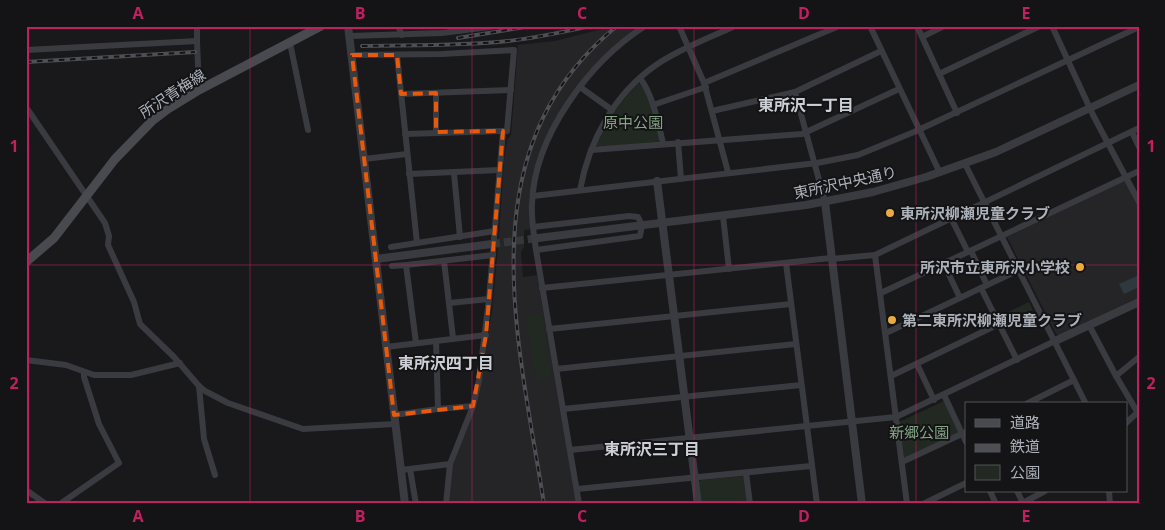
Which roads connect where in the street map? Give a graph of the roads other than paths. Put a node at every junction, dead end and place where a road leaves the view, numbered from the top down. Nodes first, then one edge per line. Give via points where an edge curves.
1 (197, 26) edge
2 (321, 26) edge
3 (348, 26) edge
4 (398, 26) edge
5 (496, 26) edge
6 (645, 26) edge
7 (679, 26) edge
8 (735, 26) edge
9 (838, 26) edge
10 (870, 26) edge
11 (917, 26) edge
12 (944, 26) edge
13 (1040, 26) edge
14 (1052, 26) edge
15 (1139, 27) edge
16 (466, 28) edge
17 (309, 29) edge
18 (402, 35) junction
19 (350, 36) junction
20 (922, 36) junction
21 (198, 41) junction
22 (290, 43) junction
23 (689, 48) junction
24 (26, 50) edge
25 (881, 51) junction
26 (352, 55) junction
27 (397, 55) junction
28 (1068, 60) junction
29 (939, 74) junction
30 (640, 78) junction
31 (1139, 84) edge
32 (705, 85) junction
33 (580, 87) junction
34 (899, 89) junction
35 (199, 90) junction
36 (511, 90) junction
37 (795, 92) junction
38 (436, 93) junction
39 (401, 94) junction
40 (26, 106) edge
41 (653, 106) junction
42 (1090, 108) junction
43 (612, 110) junction
44 (712, 111) junction
45 (956, 113) junction
46 (1139, 128) edge
47 (308, 130) dead end
48 (919, 130) junction
49 (503, 131) junction
50 (436, 132) junction
51 (1132, 132) junction
52 (805, 133) junction
53 (405, 134) junction
54 (720, 139) junction
55 (678, 142) junction
56 (1108, 143) junction
57 (663, 144) junction
58 (1139, 147) edge
59 (591, 150) junction
60 (407, 154) junction
61 (364, 159) junction
62 (814, 164) junction
63 (965, 164) junction
64 (500, 170) junction
65 (1139, 171) edge
66 (728, 172) junction
67 (454, 173) junction
68 (940, 173) junction
69 (410, 174) junction
70 (1126, 177) junction
71 (681, 179) junction
72 (657, 181) junction
73 (580, 190) junction
74 (87, 196) junction
75 (533, 196) junction
76 (825, 202) junction
77 (1139, 202) edge
78 (984, 203) junction
79 (723, 216) junction
80 (951, 218) junction
81 (662, 222) junction
82 (642, 225) junction
83 (533, 227) junction
84 (496, 231) junction
85 (460, 237) junction
86 (1002, 237) junction
87 (538, 238) tunnel mouth
88 (417, 243) junction
89 (492, 244) tunnel mouth
90 (391, 247) dead end
91 (536, 250) junction
92 (969, 251) junction
93 (493, 255) junction
94 (875, 255) junction
95 (376, 258) junction
96 (831, 258) junction
97 (444, 261) junction
98 (26, 262) edge
99 (786, 263) junction
100 (944, 264) junction
101 (406, 265) junction
102 (392, 266) dead end
103 (729, 269) junction
104 (1019, 270) junction
105 (669, 276) junction
106 (984, 287) junction
107 (542, 288) junction
108 (881, 294) junction
109 (960, 298) junction
110 (490, 299) junction
111 (449, 302) junction
112 (1139, 302) edge
113 (791, 304) junction
114 (674, 316) junction
115 (999, 324) junction
116 (1089, 325) junction
117 (549, 329) junction
118 (886, 333) junction
119 (486, 335) junction
120 (454, 338) junction
121 (436, 341) junction
122 (1055, 341) junction
123 (416, 343) junction
124 (796, 344) junction
125 (386, 347) junction
126 (679, 356) junction
127 (1139, 357) edge
128 (26, 360) edge
129 (1017, 360) junction
130 (180, 363) junction
131 (917, 364) junction
132 (556, 369) junction
133 (84, 372) junction
134 (891, 376) junction
135 (1116, 376) junction
136 (1074, 380) junction
137 (801, 384) junction
138 (199, 386) junction
139 (944, 395) junction
140 (684, 396) junction
141 (934, 400) junction
142 (1030, 402) edge
143 (1085, 402) edge
144 (473, 406) junction
145 (438, 409) junction
146 (563, 409) junction
147 (1138, 413) edge
148 (394, 416) junction
149 (896, 417) junction
150 (1128, 421) edge
151 (852, 422) junction
152 (396, 424) junction
153 (807, 426) junction
154 (964, 433) edge
155 (690, 438) junction
156 (570, 450) junction
157 (902, 462) junction
158 (450, 464) junction
159 (812, 466) junction
160 (410, 469) junction
161 (401, 470) junction
162 (746, 473) junction
163 (215, 475) dead end
164 (695, 477) junction
165 (965, 484) edge
166 (26, 490) edge
167 (576, 490) junction
168 (990, 492) edge
169 (1043, 492) edge
170 (1022, 503) edge
171 (46, 504) edge
172 (60, 504) edge
173 (405, 504) edge
174 (416, 504) edge
175 (446, 504) edge
176 (579, 504) edge
177 (698, 504) edge
178 (750, 504) edge
179 (817, 504) edge
180 (862, 504) edge
181 (907, 504) edge
182 (923, 504) edge
183 (996, 504) edge

1 - 21 street
2 - 17 main road, 所沢青梅線
3 - 19 street
4 - 18 street
5 - 16 street
6 - 33 street via 618,45
7 - 23 street
8 - 23 street
9 - 32 street
10 - 25 street
11 - 20 street
12 - 20 street
13 - 29 street
14 - 28 street
15 - 28 street
16 - 18 street
17 - 22 main road, 所沢青梅線
18 - 19 street
19 - 26 street
20 - 29 street
21 - 24 street
21 - 35 street
22 - 35 main road, 所沢青梅線
22 - 47 street
23 - 30 street via 656,65
23 - 32 street
25 - 34 street
25 - 37 street
26 - 27 street
26 - 61 street
27 - 36 street via 514,50
27 - 39 street
28 - 42 street
28 - 45 street
29 - 45 street
30 - 41 street
30 - 43 street
31 - 42 street, 東所沢中央通り
32 - 41 street
32 - 44 street
33 - 43 street
33 - 75 street via 547,142
34 - 48 street
34 - 52 street
35 - 74 main road, 所沢青梅線 via 140,132
36 - 38 street
36 - 49 street via 507,131
37 - 44 street
37 - 52 street
38 - 39 street
38 - 50 street
39 - 53 street
40 - 74 street
41 - 57 street
42 - 56 street
42 - 63 street, 東所沢中央通り
43 - 59 street
44 - 54 street
45 - 48 street
46 - 51 street
48 - 62 street via 858,155
48 - 68 street
49 - 50 street
49 - 64 street
50 - 53 street
51 - 56 street
51 - 58 street
52 - 54 street
52 - 62 street
53 - 60 street
54 - 55 street
54 - 66 street
55 - 57 street
55 - 71 street
56 - 70 street
56 - 78 street
57 - 59 street
59 - 73 street
60 - 61 street
60 - 69 street
61 - 95 street
62 - 66 street
62 - 76 street
63 - 68 street, 東所沢中央通り
63 - 78 street
64 - 67 street
64 - 84 street
65 - 70 street
66 - 71 street
67 - 69 street
67 - 85 street
68 - 76 street, 東所沢中央通り
69 - 88 street
70 - 77 street
70 - 86 street
71 - 72 street
72 - 73 street
72 - 81 street
73 - 75 street
74 - 98 main road, 所沢青梅線 via 54,238
74 - 130 street via 105,222 108,245 134,302 140,324
75 - 83 street
76 - 79 street, 東所沢中央通り
76 - 96 street
78 - 80 street
78 - 86 street
79 - 81 street, 東所沢中央通り
79 - 103 street
80 - 92 street
80 - 94 street
81 - 82 street, 東所沢中央通り
81 - 105 street
82 - 83 street via 634,216
82 - 87 street, 東所沢中央通り
82 - 91 street via 640,236
83 - 91 street
84 - 85 street
84 - 93 street
85 - 88 street
86 - 92 street
86 - 104 street
88 - 90 street
89 - 95 street
91 - 107 street
92 - 100 street
92 - 106 street
93 - 97 street
93 - 110 street
94 - 96 street
94 - 108 street
95 - 125 street
96 - 99 street
96 - 151 street
97 - 101 street
97 - 111 street
99 - 103 street
99 - 113 street
100 - 108 street
100 - 109 street
101 - 102 street
101 - 123 street
103 - 105 street
104 - 106 street
104 - 122 street
105 - 107 street
105 - 114 street
106 - 109 street
106 - 115 street
107 - 117 street
108 - 118 street
109 - 118 street
110 - 111 street
110 - 119 street
111 - 120 street
112 - 116 street
113 - 114 street
113 - 124 street
114 - 117 street
114 - 126 street
115 - 129 street
115 - 131 street
116 - 122 street
116 - 135 street
117 - 132 street
118 - 134 street
119 - 120 street
119 - 144 street
120 - 121 street
121 - 123 street
121 - 145 street
122 - 129 street
122 - 136 street
123 - 125 street
124 - 126 street
124 - 137 street
125 - 148 street
126 - 132 street
126 - 140 street
127 - 135 street
128 - 133 street via 66,365
129 - 139 street
130 - 133 street via 131,374 94,375
130 - 138 street
131 - 134 street
131 - 141 street
132 - 146 street
133 - 172 street via 99,424 119,463
134 - 149 street
135 - 147 street
136 - 142 street
136 - 143 street
137 - 140 street
137 - 153 street
138 - 152 street via 220,400 303,429
138 - 163 street via 204,439
139 - 141 street
139 - 154 street
140 - 146 street
140 - 155 street
141 - 149 street
144 - 145 street
144 - 158 street
145 - 148 street
146 - 156 street
147 - 150 street
148 - 152 street
149 - 151 street
149 - 157 street
151 - 153 street
151 - 180 street
152 - 161 street
153 - 155 street
153 - 159 street
154 - 157 street
155 - 156 street
155 - 164 street
156 - 167 street
157 - 181 street
158 - 160 street
158 - 175 street
159 - 162 street
159 - 179 street
160 - 161 street
160 - 174 street
161 - 173 street
162 - 164 street
162 - 178 street
164 - 167 street
164 - 177 street
165 - 182 street
166 - 171 street
167 - 176 street
168 - 183 street
169 - 170 street

